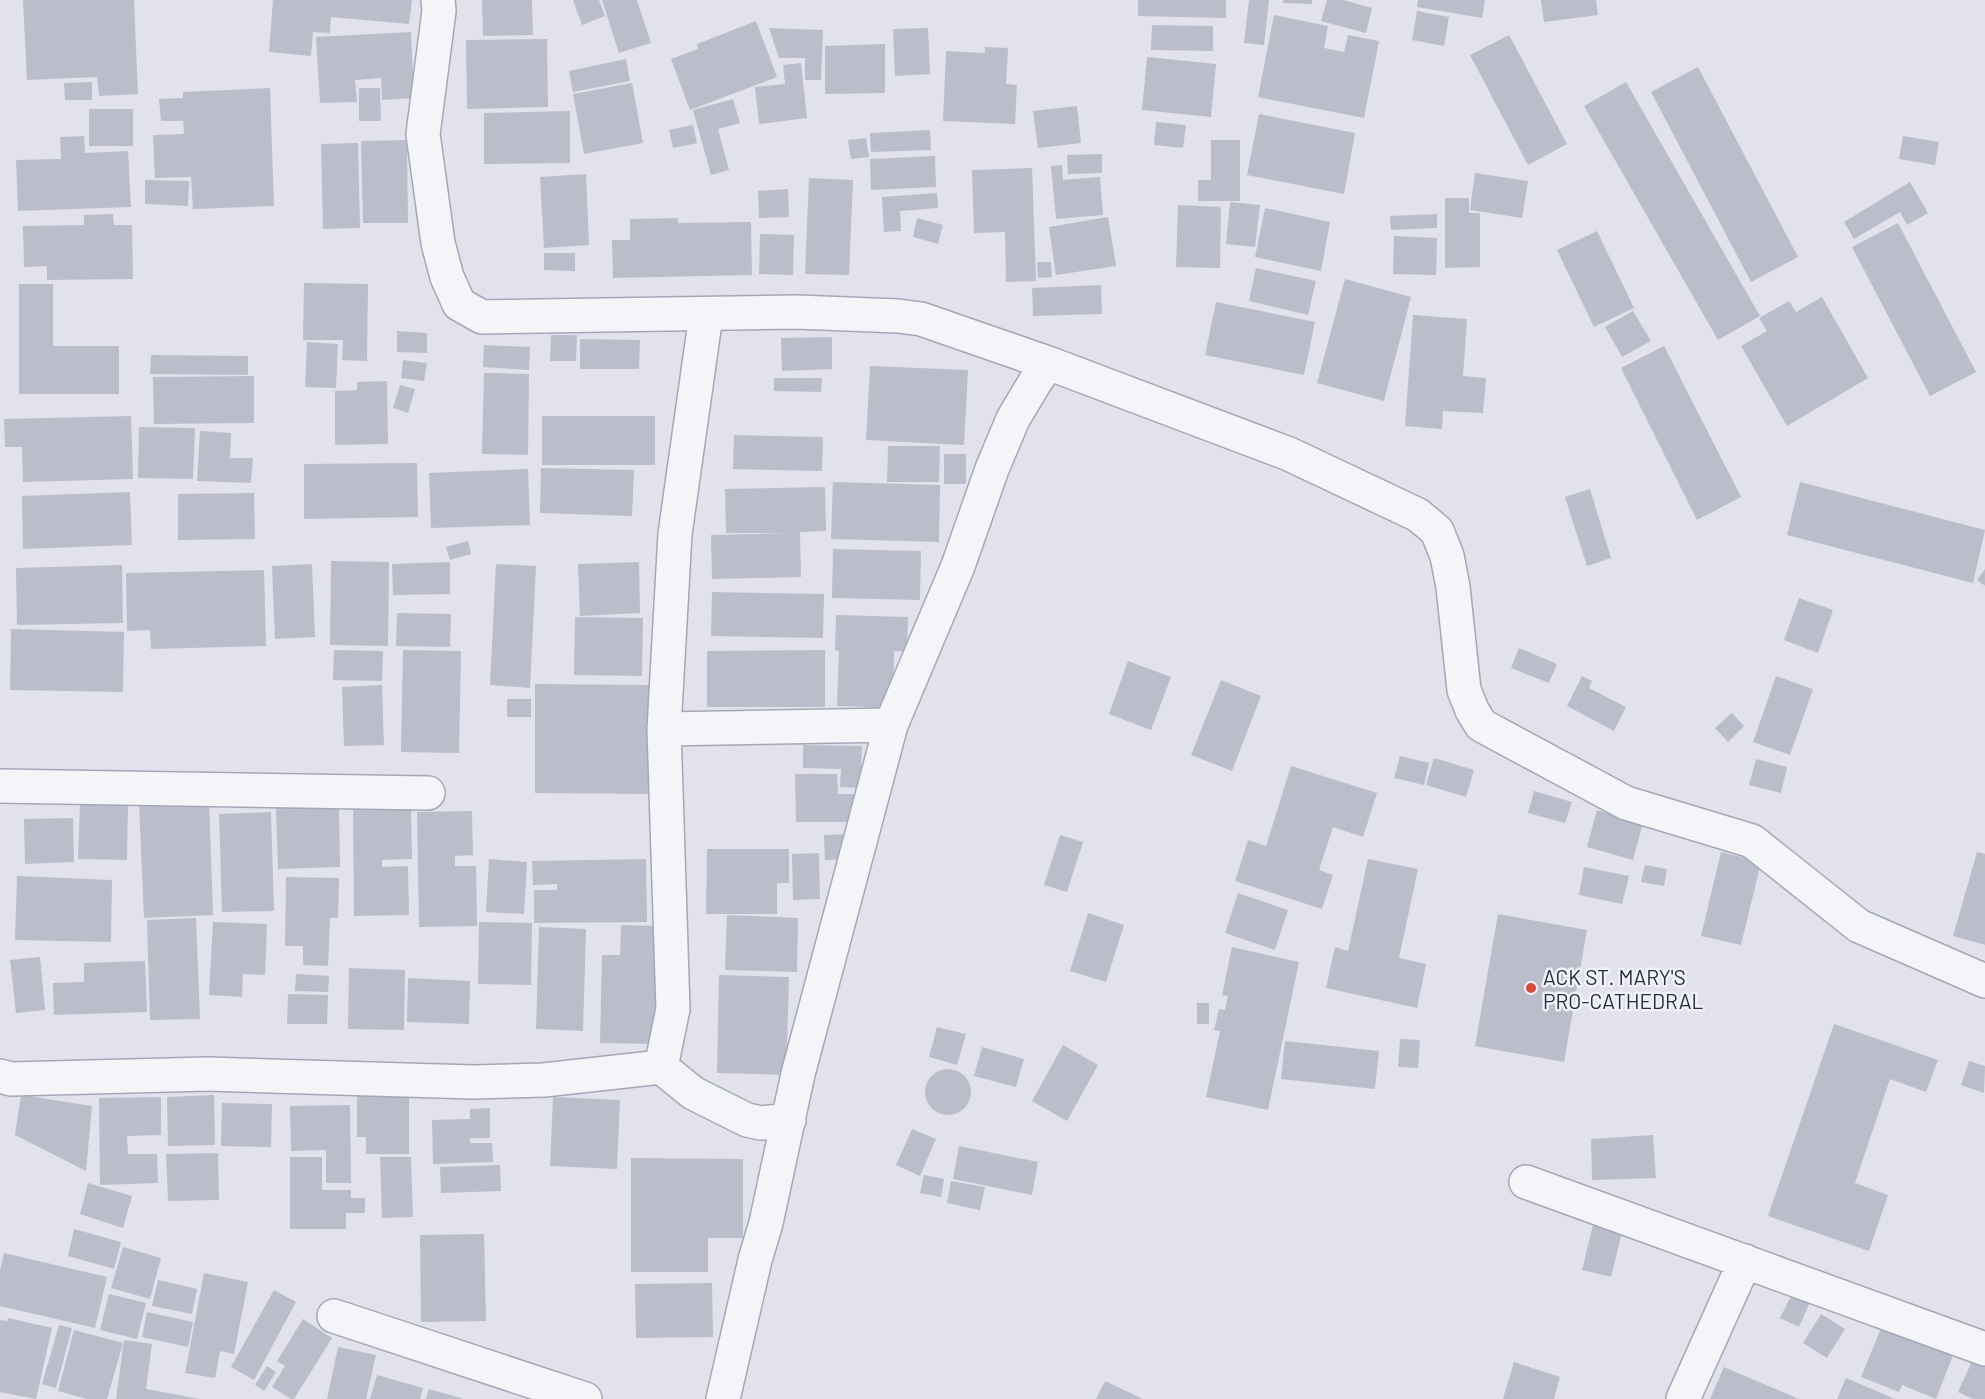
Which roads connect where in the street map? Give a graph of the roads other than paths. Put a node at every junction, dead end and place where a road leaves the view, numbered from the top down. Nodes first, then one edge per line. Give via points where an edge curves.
1 (438, 0) edge
2 (706, 315) junction
3 (1048, 363) junction
4 (891, 725) junction
5 (664, 729) junction
6 (0, 786) edge
7 (428, 793) dead end
8 (1985, 981) edge
9 (661, 1067) junction
10 (0, 1076) edge
11 (789, 1120) junction
12 (1526, 1182) dead end
13 (1745, 1261) junction
14 (334, 1316) dead end
15 (1985, 1349) edge
16 (585, 1399) edge
17 (723, 1399) edge
18 (1683, 1399) edge

1 - 2 street via 423,134 438,243 459,304 482,317
2 - 3 street via 797,312 921,319
2 - 5 street via 675,534
3 - 4 street via 1013,419 958,566
3 - 8 street via 1289,454 1418,515 1437,531 1447,555 1459,625 1464,690 1481,725 1626,803 1752,841 1859,926
4 - 5 street
4 - 11 street
5 - 9 street via 673,1009
6 - 7 street
9 - 10 street via 544,1080 485,1082 208,1074 11,1079
9 - 11 street via 693,1093 747,1120
11 - 17 street
12 - 13 street
13 - 15 street
13 - 18 street
14 - 16 street

